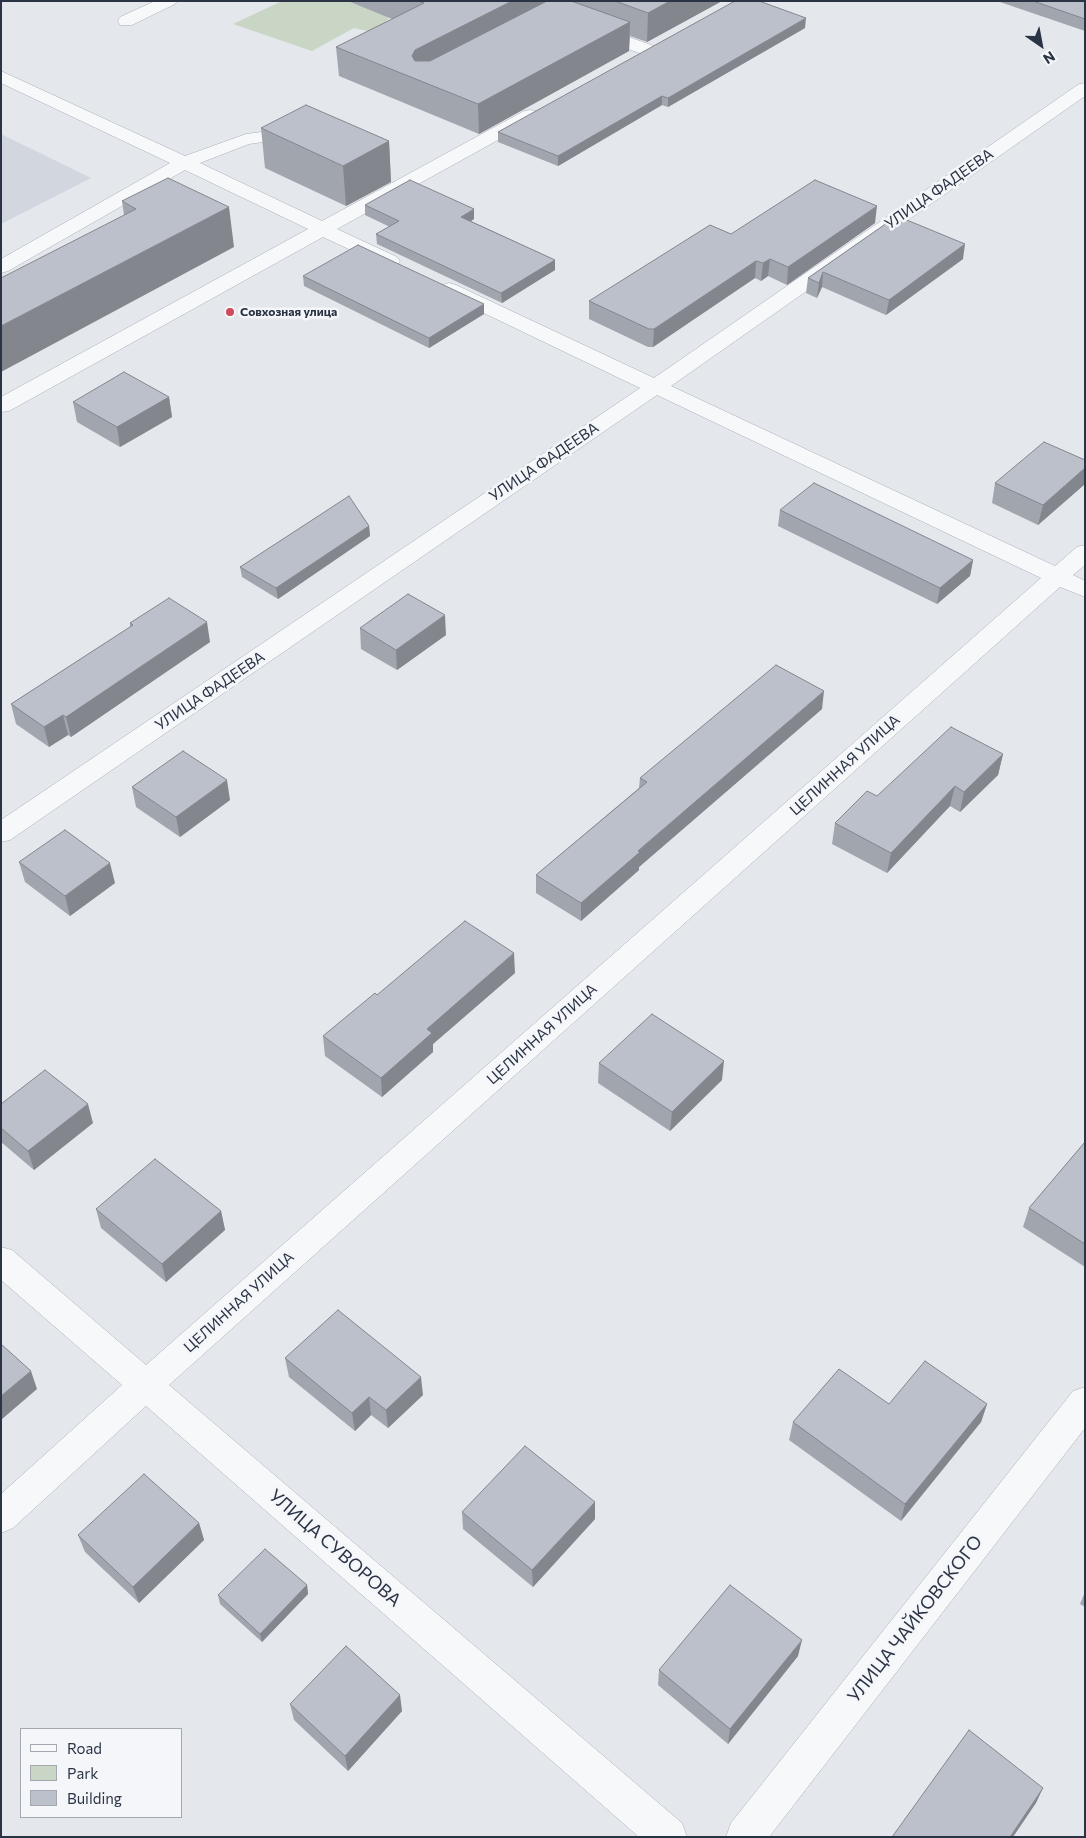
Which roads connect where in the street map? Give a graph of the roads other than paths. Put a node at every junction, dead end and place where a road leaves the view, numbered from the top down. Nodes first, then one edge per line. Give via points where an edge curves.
1 (169, 1) edge
2 (586, 1) edge
3 (556, 17) junction
4 (126, 21) dead end
5 (538, 26) edge
6 (631, 59) edge
7 (1, 76) edge
8 (1085, 88) edge
9 (545, 106) edge
10 (319, 130) edge
11 (184, 163) junction
12 (322, 228) junction
13 (1, 267) edge
14 (404, 267) edge
15 (430, 280) edge
16 (655, 386) junction
17 (1, 406) edge
18 (1085, 552) edge
19 (1057, 577) junction
20 (1085, 590) edge
21 (1, 833) edge
22 (1, 1260) edge
23 (146, 1384) junction
24 (1085, 1402) edge
25 (1, 1517) edge
26 (668, 1837) edge
27 (746, 1837) edge

1 - 4 street
2 - 3 street
3 - 5 street
3 - 6 street via 656,46
7 - 11 street
8 - 16 street, УЛИЦА ФАДЕЕВА
9 - 12 street
10 - 11 street via 246,139
11 - 12 street
11 - 13 street
12 - 14 street
12 - 17 street
15 - 16 street
16 - 19 street
16 - 21 street, УЛИЦА ФАДЕЕВА
18 - 19 street, ЦЕЛИННАЯ УЛИЦА
19 - 20 street
19 - 23 street, ЦЕЛИННАЯ УЛИЦА
22 - 23 street, УЛИЦА СУВОРОВА
23 - 25 street, ЦЕЛИННАЯ УЛИЦА
23 - 26 street, УЛИЦА СУВОРОВА
24 - 27 street, УЛИЦА ЧАЙКОВСКОГО

